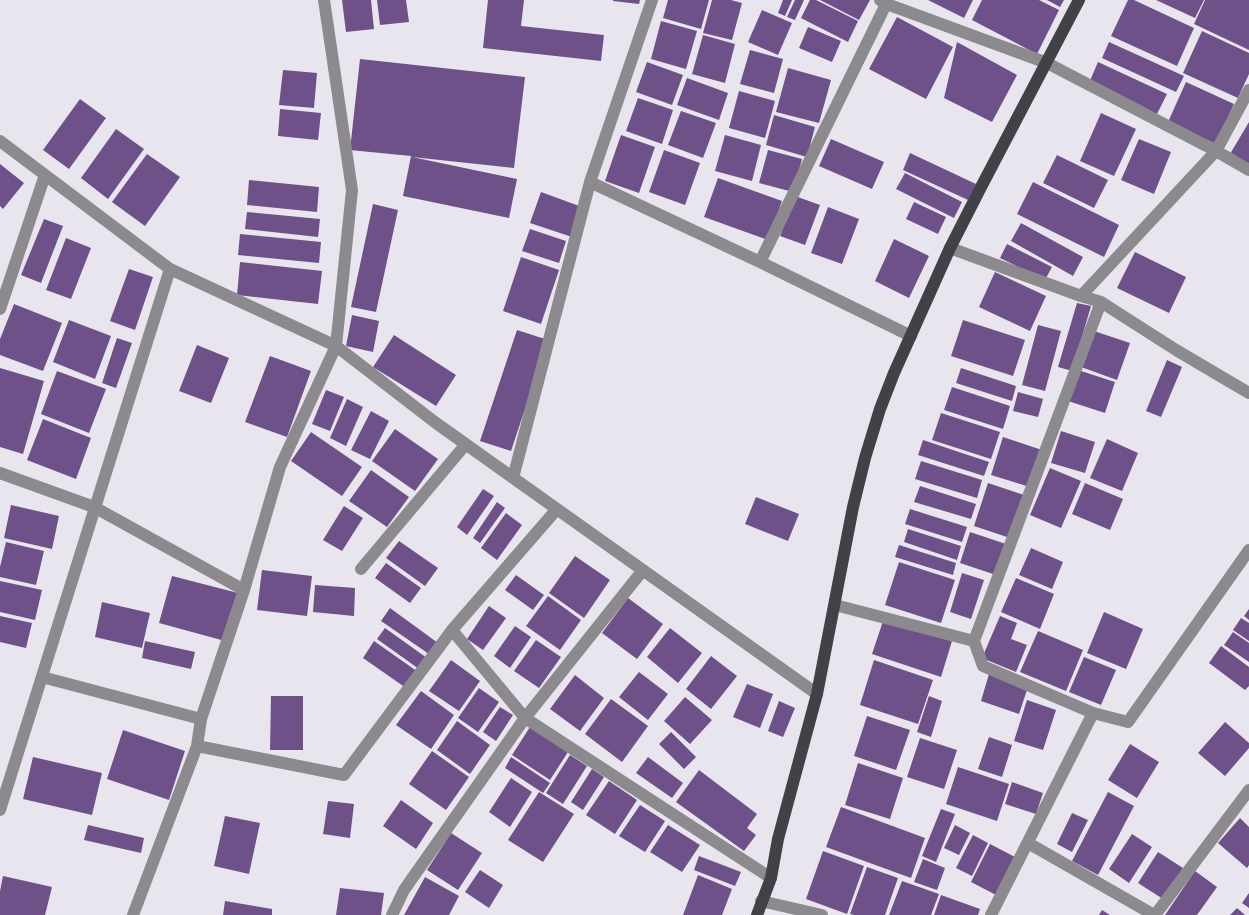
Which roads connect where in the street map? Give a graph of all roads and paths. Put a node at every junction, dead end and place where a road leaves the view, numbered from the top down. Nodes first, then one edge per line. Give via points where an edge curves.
1 (324, 0) edge
2 (652, 0) edge
3 (1079, 0) edge
4 (885, 1) edge
5 (1047, 63) junction
6 (1249, 90) edge
7 (0, 141) edge
8 (1216, 151) junction
9 (1249, 170) edge
10 (45, 175) junction
11 (590, 182) junction
12 (950, 248) junction
13 (760, 262) junction
14 (170, 269) junction
15 (1081, 296) junction
16 (1101, 302) junction
17 (0, 309) edge
18 (911, 336) junction
19 (336, 346) junction
20 (1249, 393) edge
21 (466, 444) junction
22 (0, 473) edge
23 (513, 478) junction
24 (94, 507) junction
25 (557, 509) junction
26 (1249, 550) edge
27 (361, 569) dead end
28 (643, 570) junction
29 (244, 590) junction
30 (835, 605) junction
31 (452, 630) junction
32 (974, 641) junction
33 (42, 677) junction
34 (817, 694) junction
35 (1093, 713) junction
36 (525, 718) junction
37 (201, 719) junction
38 (197, 746) junction
39 (1249, 790) edge
40 (0, 810) edge
41 (1028, 843) junction
42 (771, 878) junction
43 (762, 901) junction
44 (133, 915) edge
45 (392, 915) edge
46 (757, 915) edge
47 (822, 915) edge
48 (991, 915) edge
49 (1154, 915) edge

1 - 19 street via 352,190
2 - 11 street
3 - 5 main road
4 - 5 street
4 - 13 street
5 - 8 street
5 - 12 main road
6 - 8 street
7 - 10 street
8 - 9 street
8 - 15 street
10 - 14 street
10 - 17 street
11 - 13 street
11 - 23 street
12 - 15 street
12 - 18 main road
13 - 18 street
14 - 19 street
14 - 24 street
15 - 16 street
16 - 20 street
16 - 32 street
18 - 30 main road via 880,409 865,458
19 - 21 street
19 - 29 street via 280,467
21 - 23 street
21 - 27 street
22 - 24 street
23 - 25 street
24 - 29 street
24 - 33 street
25 - 28 street
25 - 31 street
26 - 35 street via 1128,722
28 - 34 street
28 - 36 street
29 - 37 street
30 - 32 street
30 - 34 main road
31 - 36 street
31 - 38 street via 344,775
32 - 35 street via 983,666
33 - 37 street
33 - 40 street
34 - 42 main road via 778,838
35 - 41 street
36 - 42 street
36 - 45 street via 404,890
37 - 38 street
38 - 44 street
39 - 49 street
41 - 48 street
41 - 49 street
42 - 43 main road
43 - 46 main road
43 - 47 street

